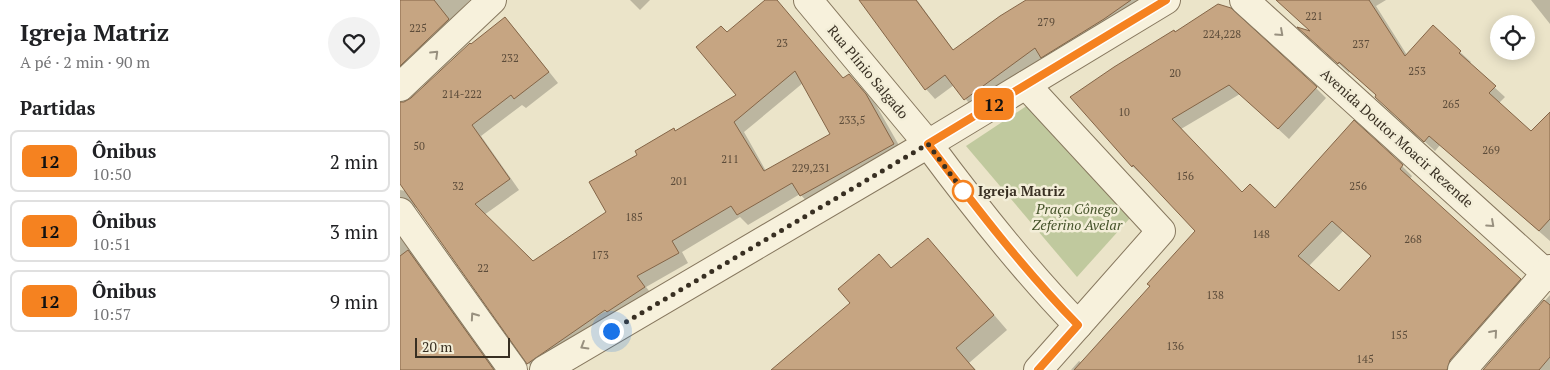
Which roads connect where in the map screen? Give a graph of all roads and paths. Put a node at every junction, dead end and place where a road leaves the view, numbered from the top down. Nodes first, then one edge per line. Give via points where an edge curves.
1 (492, 0) edge
2 (808, 0) edge
3 (1166, 0) edge
4 (1244, 0) edge
5 (1026, 85) junction
6 (400, 87) edge
7 (928, 144) junction
8 (400, 212) edge
9 (1549, 273) edge
10 (1078, 325) junction
11 (513, 370) edge
12 (544, 370) edge
13 (1038, 370) edge
14 (1462, 370) edge

6 -> 1 street
2 - 7 street, Rua Plínio Salgado
3 - 5 street
4 -> 9 street, Avenida Doutor Moacir Rezende
5 - 7 street
5 - 10 street via 1161,231
7 - 10 street via 961,189 1053,300
7 -> 12 street
11 -> 8 street
14 -> 9 street
10 - 13 street

